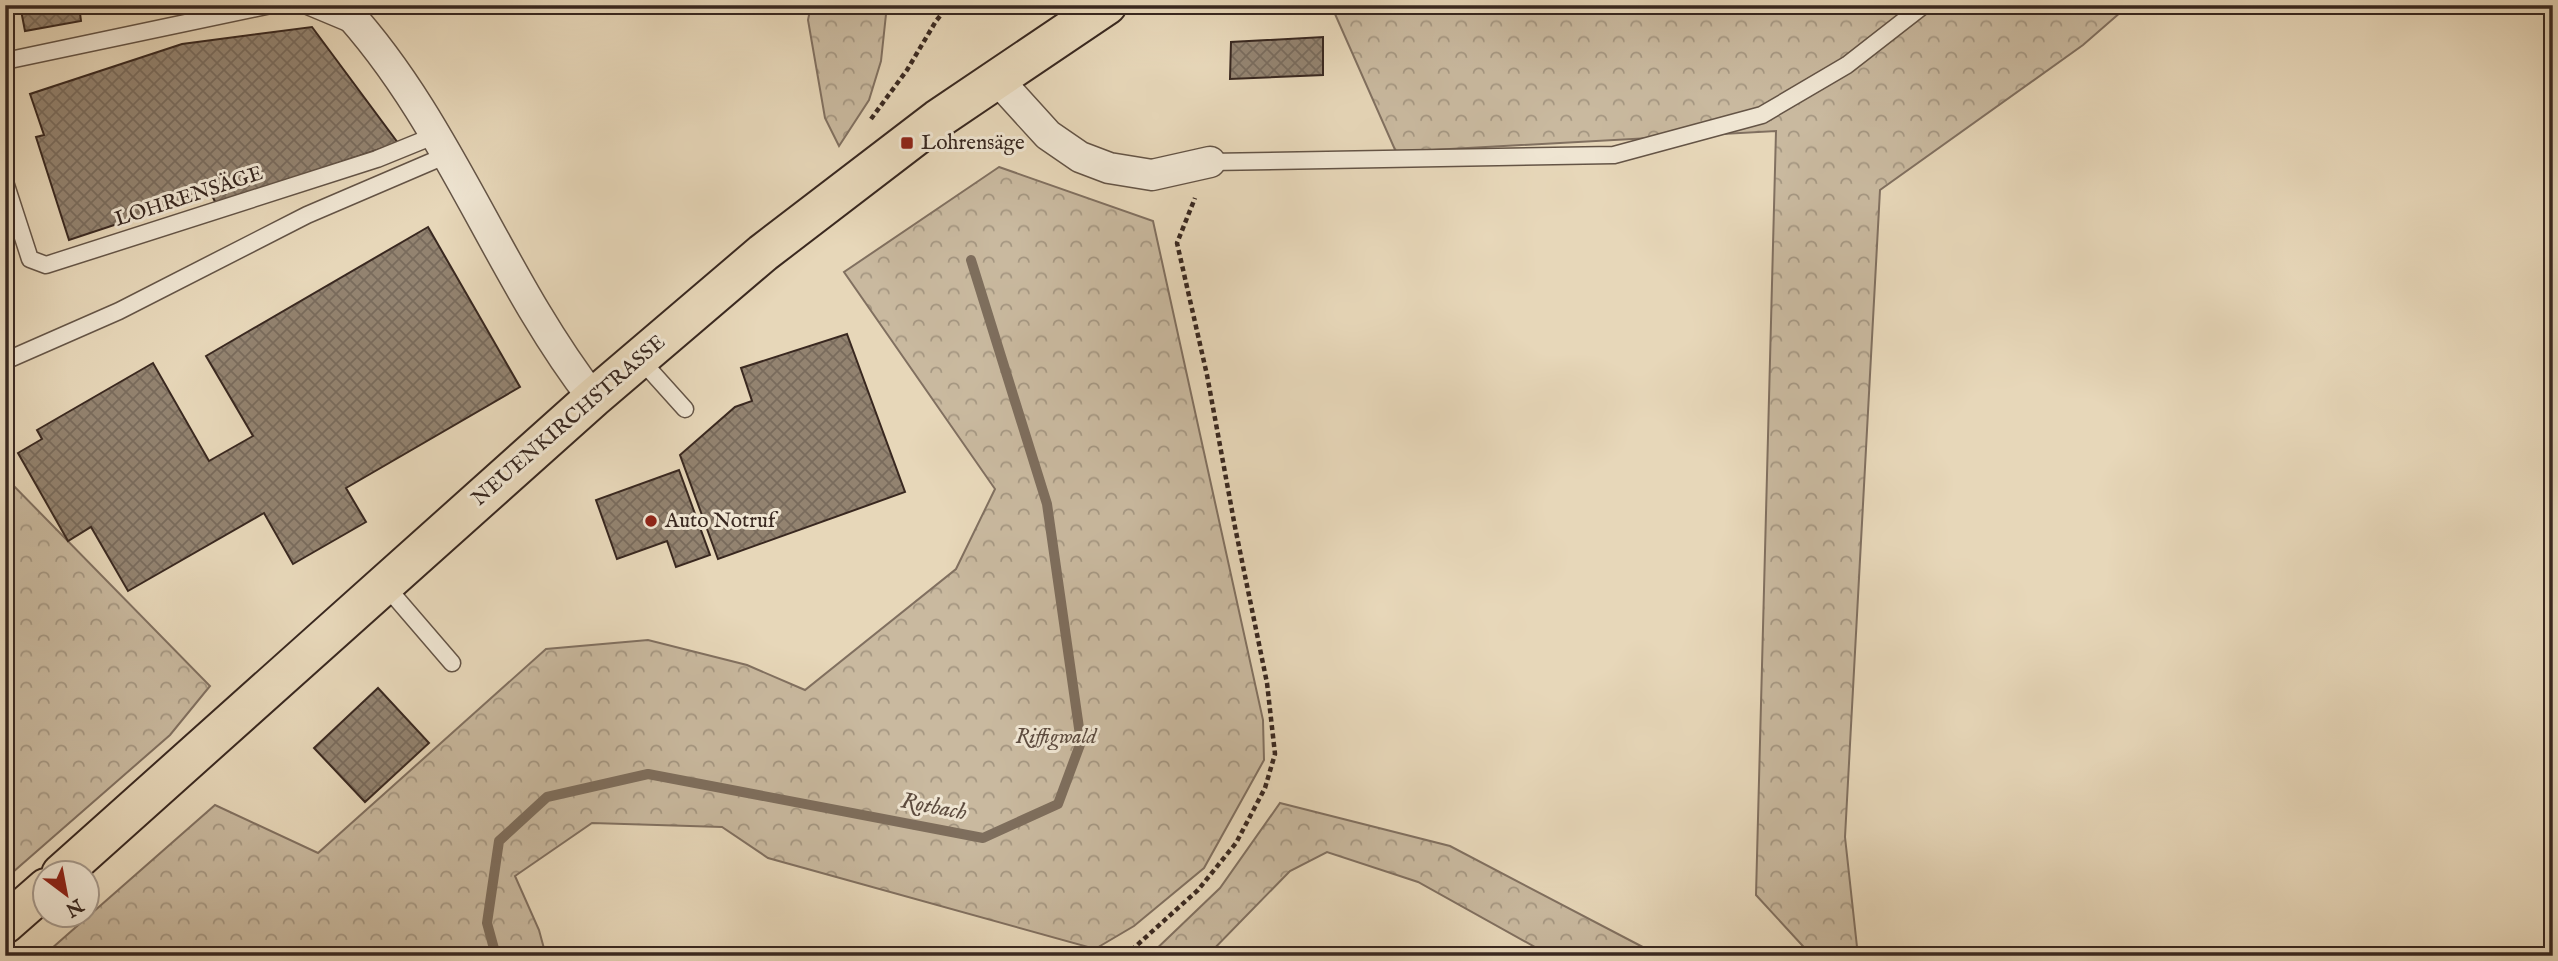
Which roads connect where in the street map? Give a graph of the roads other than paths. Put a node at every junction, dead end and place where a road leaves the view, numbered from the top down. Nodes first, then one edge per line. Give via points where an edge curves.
1 (271, 5) edge
2 (306, 5) edge
3 (341, 5) edge
4 (1107, 5) edge
5 (1924, 5) edge
6 (363, 29) junction
7 (5, 61) edge
8 (997, 79) junction
9 (442, 145) junction
10 (1210, 162) joint
11 (5, 182) edge
12 (639, 359) junction
13 (5, 361) edge
14 (593, 397) junction
15 (685, 409) dead end
16 (384, 584) junction
17 (452, 663) dead end
18 (76, 860) edge
19 (32, 900) edge
20 (5, 924) edge

1 - 7 lane
2 - 6 lane
3 - 6 street
4 - 8 main road, NEUENKIRCHSTRASSE
5 - 10 lane via 1847,65 1762,115 1614,155
6 - 9 street
8 - 10 street via 1048,135 1080,157 1152,176
8 - 12 main road, NEUENKIRCHSTRASSE via 799,225
9 - 11 lane, LOHRENSÄGE via 377,159 46,265 30,259
9 - 13 lane via 119,311
9 - 14 street via 565,360
12 - 14 main road, NEUENKIRCHSTRASSE
12 - 15 lane
14 - 16 main road, NEUENKIRCHSTRASSE
16 - 17 lane
16 - 18 main road, NEUENKIRCHSTRASSE
19 - 20 main road

